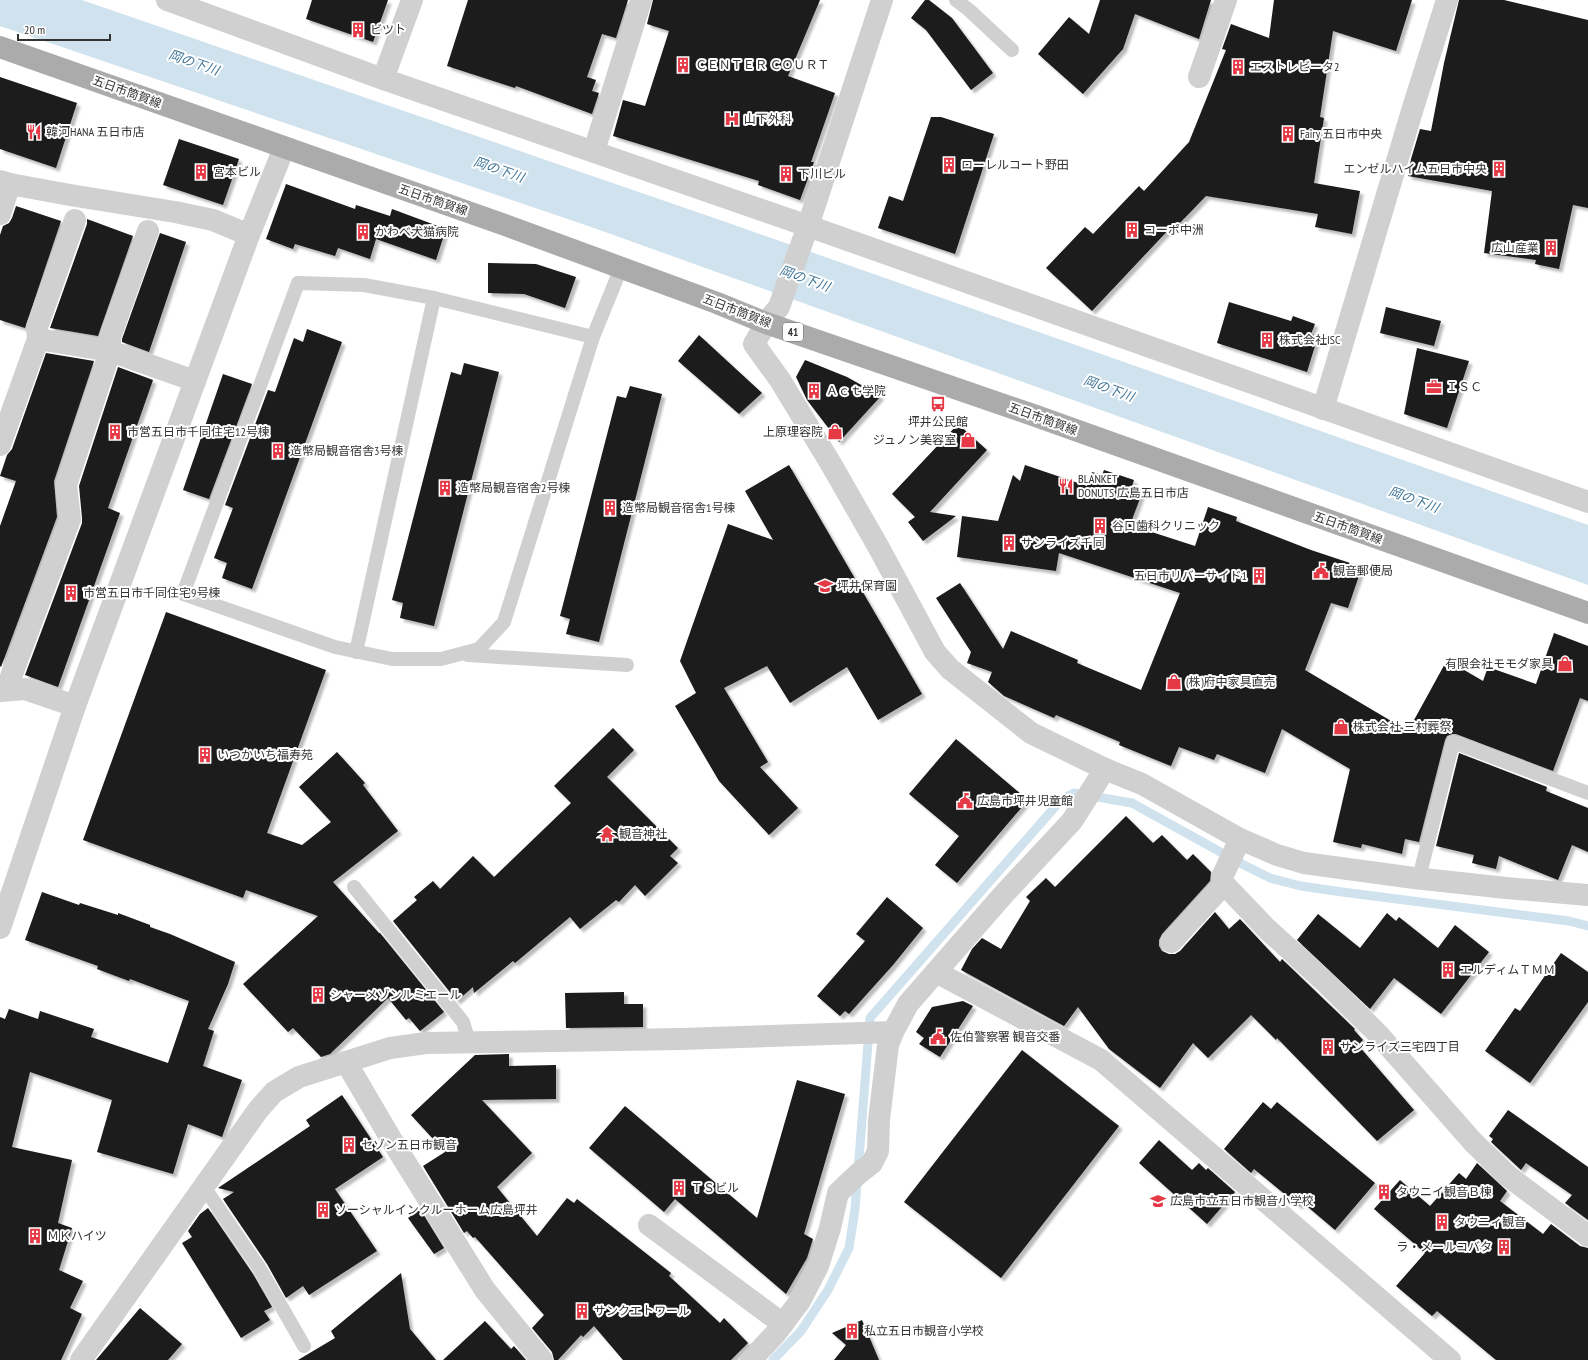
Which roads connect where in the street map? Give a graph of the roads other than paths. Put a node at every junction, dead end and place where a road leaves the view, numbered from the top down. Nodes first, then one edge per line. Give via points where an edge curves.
1 (167, 0) edge
2 (412, 0) edge
3 (641, 0) edge
4 (882, 0) edge
5 (956, 0) edge
6 (1226, 0) edge
7 (1447, 0) edge
8 (0, 47) edge
9 (1012, 50) dead end
10 (1199, 77) dead end
11 (383, 79) junction
12 (284, 148) junction
13 (594, 151) junction
14 (5, 182) edge
15 (0, 214) edge
16 (75, 220) dead end
17 (148, 231) dead end
18 (806, 232) junction
19 (249, 234) junction
20 (621, 268) junction
21 (434, 298) junction
22 (773, 315) junction
23 (593, 337) junction
24 (38, 339) junction
25 (110, 352) junction
26 (195, 381) junction
27 (1323, 409) junction
28 (0, 445) edge
29 (1588, 502) edge
30 (1588, 613) edge
31 (356, 652) junction
32 (460, 654) junction
33 (627, 665) dead end
34 (3, 690) edge
35 (75, 706) junction
36 (1102, 775) junction
37 (1588, 793) edge
38 (1239, 840) junction
39 (1419, 878) junction
40 (1223, 881) junction
41 (354, 887) dead end
42 (1588, 895) edge
43 (0, 928) edge
44 (1171, 942) dead end
45 (936, 972) junction
46 (887, 1032) junction
47 (469, 1042) junction
48 (346, 1062) junction
49 (204, 1187) junction
50 (649, 1225) dead end
51 (1588, 1236) edge
52 (783, 1324) junction
53 (304, 1346) dead end
54 (81, 1360) edge
55 (542, 1360) edge
56 (751, 1360) edge
57 (1450, 1360) edge

1 - 11 street
2 - 11 street
3 - 13 street
4 - 18 street
5 - 9 lane
6 - 10 street
7 - 27 street
8 - 12 main road, 五日市筒賀線 / 41
11 - 13 street
12 - 19 street
12 - 20 main road, 五日市筒賀線 / 41
13 - 18 street
14 - 15 street
14 - 19 street via 214,220
16 - 24 street via 37,327
17 - 25 street via 110,338
18 - 22 street
18 - 27 street
19 - 26 street
20 - 22 main road, 五日市筒賀線 / 41 via 717,303
20 - 23 lane
21 - 23 lane
21 - 31 lane
21 - 31 lane via 364,285 298,283 183,594
22 - 30 main road, 五日市筒賀線 / 41 via 1036,416
22 - 36 street via 754,344 780,380 827,457 935,652 950,669 1031,733
23 - 32 lane via 504,622 478,649
24 - 25 street
24 - 28 street
25 - 26 street
25 - 34 street via 66,484 70,519
26 - 35 street
27 - 29 street
31 - 32 lane via 392,659 442,659
32 - 33 lane
34 - 35 street via 26,689
35 - 43 street
36 - 38 street via 1142,784
36 - 45 street via 1072,821
37 - 39 lane via 1453,742
38 - 39 street via 1277,855 1304,862
38 - 40 street
39 - 42 street
40 - 44 street
40 - 51 street via 1267,929 1378,1034 1483,1152 1508,1176
41 - 47 lane via 463,1022
45 - 46 street
45 - 57 street via 1102,1060
46 - 47 street
46 - 52 street via 878,1151 872,1163 838,1193 818,1266 800,1301
47 - 48 street via 426,1043 390,1048
48 - 49 street via 299,1077 274,1092 258,1110
48 - 55 street via 485,1290
49 - 53 lane via 260,1269
49 - 54 street
50 - 52 street
52 - 56 street

